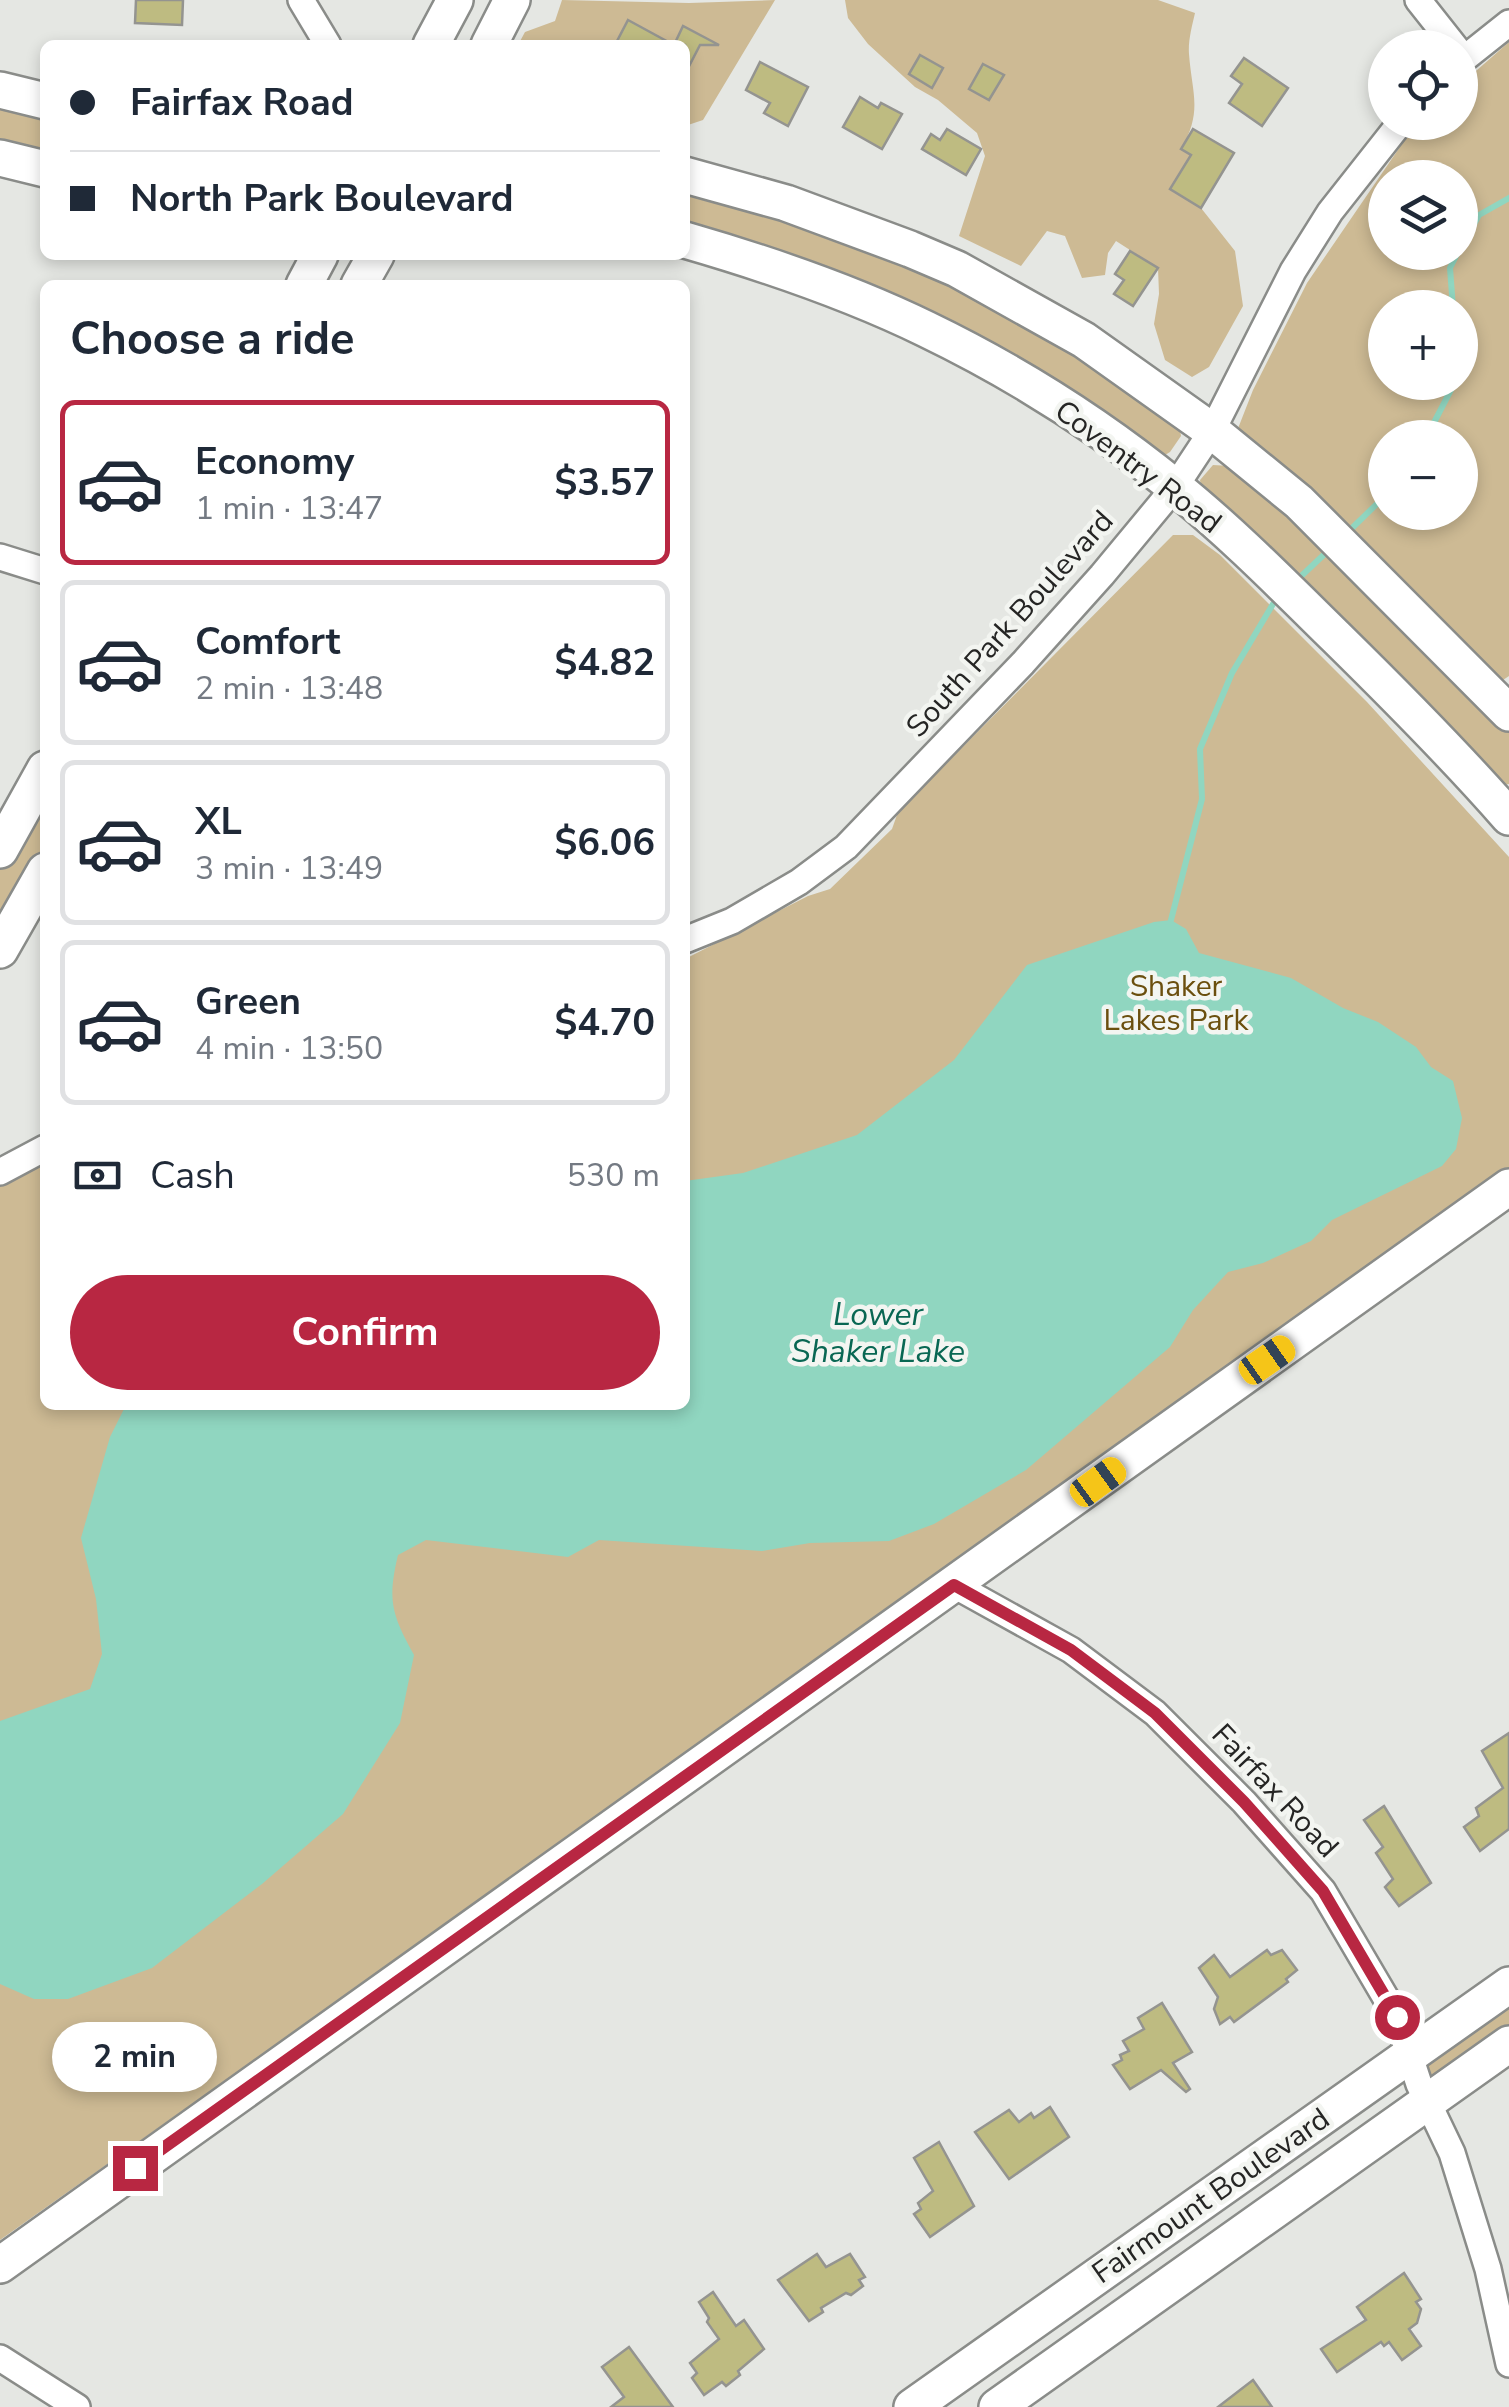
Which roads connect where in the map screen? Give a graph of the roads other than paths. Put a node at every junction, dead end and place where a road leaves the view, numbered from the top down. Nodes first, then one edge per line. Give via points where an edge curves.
1 (302, 0) edge
2 (455, 0) edge
3 (512, 0) edge
4 (1418, 0) edge
5 (1509, 22) edge
6 (1441, 30) edge
7 (325, 40) edge
8 (433, 40) edge
9 (492, 40) edge
10 (1478, 43) edge
11 (0, 90) edge
12 (40, 100) edge
13 (1387, 140) edge
14 (0, 158) edge
15 (40, 168) edge
16 (690, 175) edge
17 (690, 242) edge
18 (1212, 431) junction
19 (1175, 487) junction
20 (0, 557) edge
21 (40, 570) edge
22 (1509, 714) edge
23 (40, 778) edge
24 (1509, 817) edge
25 (0, 850) edge
26 (40, 880) edge
27 (690, 938) edge
28 (0, 950) edge
29 (40, 1151) edge
30 (0, 1172) edge
31 (1509, 1187) edge
32 (954, 1585) junction
33 (1509, 1985) edge
34 (1509, 2044) edge
35 (1410, 2056) junction
36 (1428, 2102) junction
37 (0, 2265) edge
38 (0, 2358) edge
39 (1509, 2364) edge
40 (77, 2407) edge
41 (912, 2407) edge
42 (998, 2407) edge

1 - 7 street
2 - 8 street
3 - 9 street
4 - 6 street
5 - 10 street
11 - 12 street
13 - 18 street, South Park Boulevard via 1293,270
14 - 15 street
16 - 18 street via 833,218 958,270 1084,340
17 - 19 street, Coventry Road via 811,279 928,330 1054,402
18 - 19 street, South Park Boulevard
18 - 22 street via 1299,502
19 - 24 street, Coventry Road via 1413,712
19 - 27 street, South Park Boulevard via 1022,664 851,842 799,882
20 - 21 street
23 - 25 street
26 - 28 street
29 - 30 street
31 - 32 street
32 - 35 street, Fairfax Road via 1071,1650 1155,1713 1244,1802 1323,1891 1397,2017
32 - 37 street
33 - 35 street, Fairmount Boulevard
34 - 36 street, Fairmount Boulevard
35 - 36 street, Fairfax Road
35 - 41 street, Fairmount Boulevard
36 - 39 street, Fairfax Road via 1468,2199
36 - 42 street, Fairmount Boulevard
38 - 40 street

